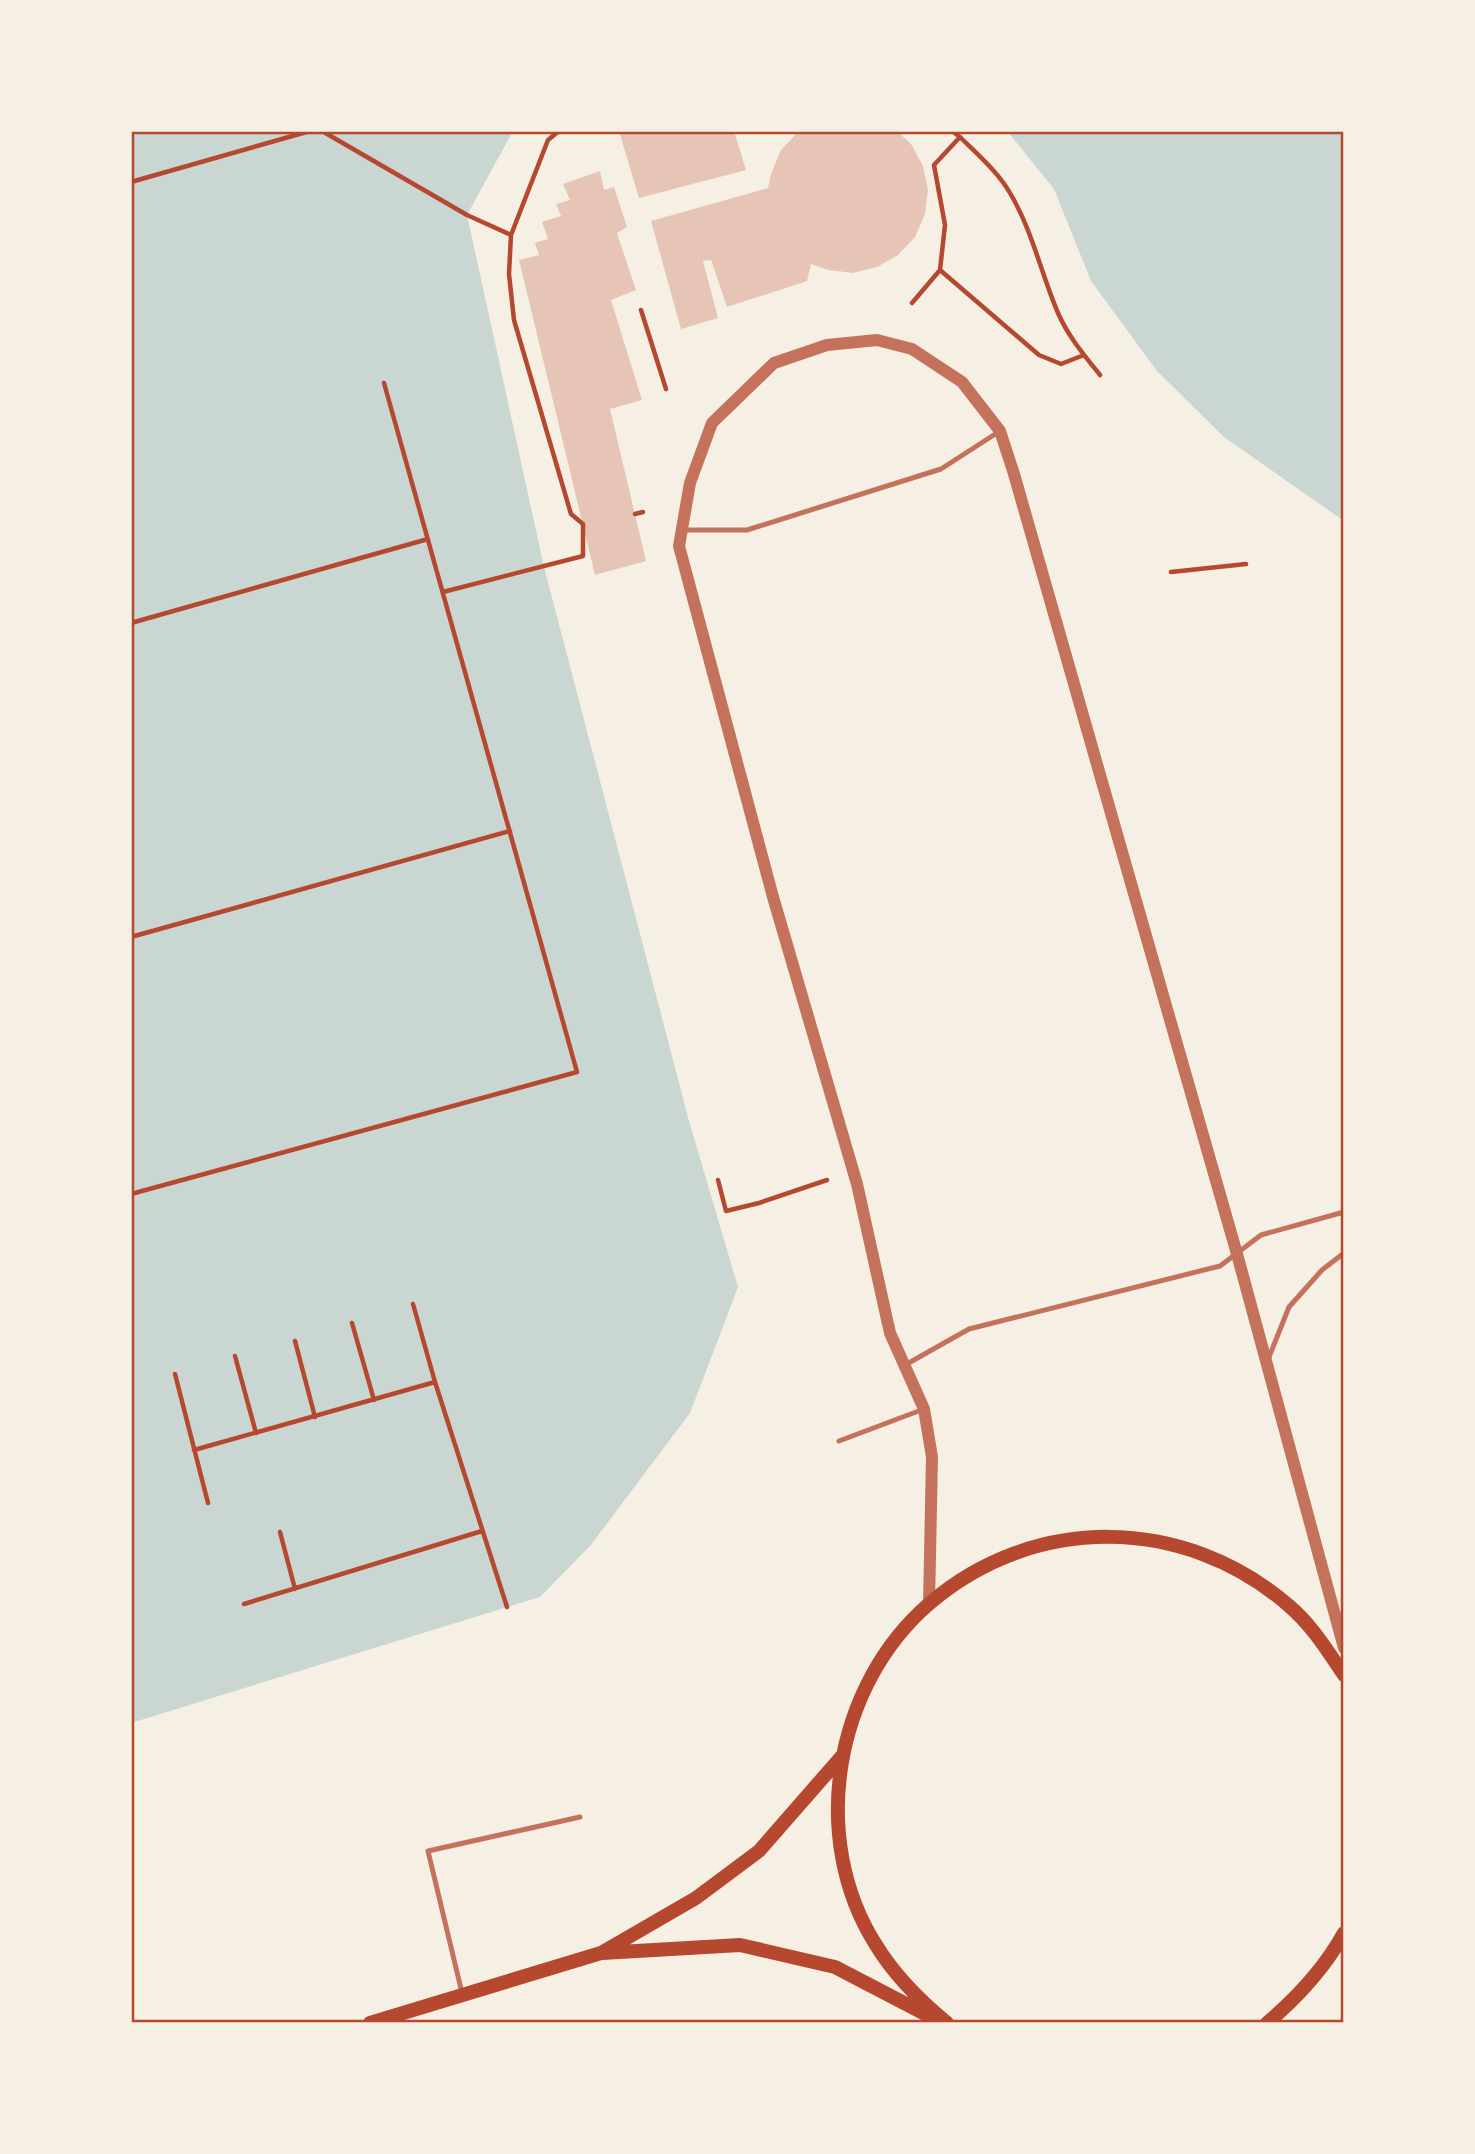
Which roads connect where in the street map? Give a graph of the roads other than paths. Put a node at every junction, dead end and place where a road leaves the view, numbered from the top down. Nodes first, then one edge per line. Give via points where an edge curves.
1 (1000, 431) junction
2 (682, 530) junction
3 (1344, 1212) edge
4 (1344, 1253) edge
5 (1237, 1254) junction
6 (1266, 1363) junction
7 (904, 1365) junction
8 (924, 1409) junction
9 (839, 1441) dead end
10 (929, 1604) junction
11 (1344, 1648) edge
12 (1344, 1675) edge
13 (842, 1756) junction
14 (580, 1817) dead end
15 (1344, 1933) edge
16 (601, 1953) junction
17 (462, 1994) junction
18 (370, 2023) edge
19 (945, 2023) edge
20 (1266, 2023) edge

1 - 2 lane via 941,469 747,530
1 - 2 street via 962,382 912,349 877,341 827,345 774,363 712,423 690,483
1 - 5 street
2 - 7 street via 682,560 857,1184 890,1333
3 - 5 lane via 1261,1236
4 - 6 lane via 1289,1307
5 - 6 street
5 - 7 lane via 1220,1266 969,1329
6 - 11 street
7 - 8 street
8 - 9 lane
8 - 10 street via 932,1457
10 - 12 main road via 964,1578 1044,1544 1132,1537 1175,1544 1216,1558 1255,1579 1290,1606
10 - 13 main road via 873,1673
13 - 16 main road via 759,1852 696,1898
13 - 19 main road via 839,1834 845,1872 858,1909 897,1976
14 - 17 lane via 428,1851
15 - 20 main road via 1314,1979
16 - 17 main road
16 - 19 main road via 740,1945 835,1967
17 - 18 main road

